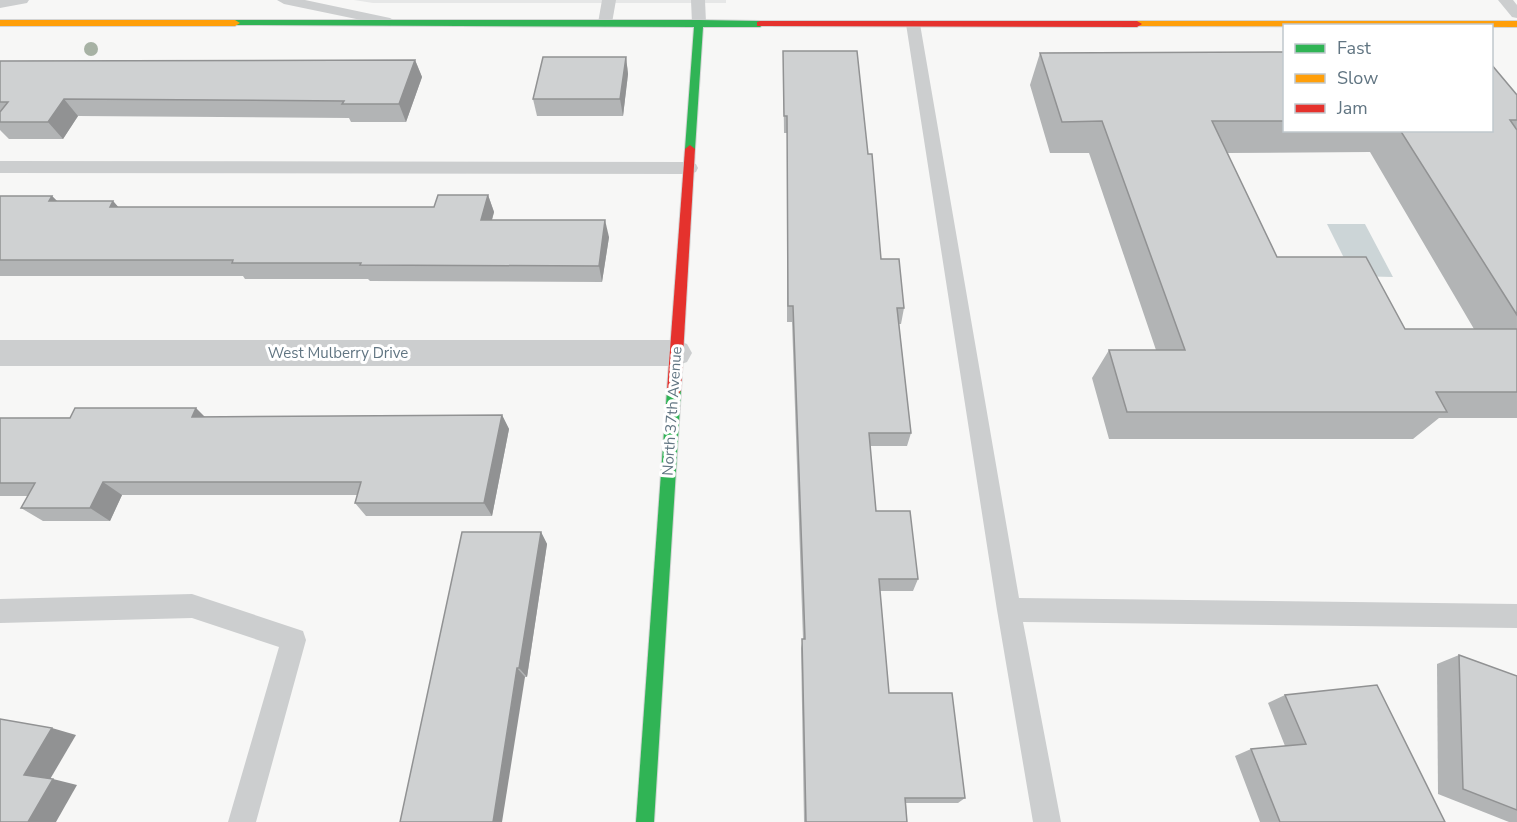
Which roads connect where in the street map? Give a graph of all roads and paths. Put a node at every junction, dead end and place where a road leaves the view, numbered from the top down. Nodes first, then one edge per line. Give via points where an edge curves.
1 (22, 0) edge
2 (284, 0) edge
3 (609, 0) edge
4 (698, 0) edge
5 (1506, 0) edge
6 (0, 4) edge
7 (1517, 14) edge
8 (0, 23) edge
9 (396, 23) junction
10 (604, 23) junction
11 (699, 23) junction
12 (913, 24) junction
13 (1517, 24) edge
14 (0, 167) edge
15 (690, 168) junction
16 (0, 353) edge
17 (676, 353) junction
18 (1009, 610) junction
19 (0, 611) edge
20 (1517, 616) edge
21 (242, 822) edge
22 (645, 822) edge
23 (1047, 822) edge

1 - 6 lane
2 - 9 lane
3 - 10 lane
4 - 11 lane, North 37th Avenue
5 - 7 lane
8 - 9 street
9 - 10 street
10 - 11 street
11 - 12 street
11 - 15 street, North 37th Avenue
12 - 13 street
12 - 18 lane
14 - 15 lane
15 - 17 street, North 37th Avenue
16 - 17 street, West Mulberry Drive
17 - 22 street, North 37th Avenue
18 - 20 lane
18 - 23 lane
19 - 21 lane via 192,606 294,640

